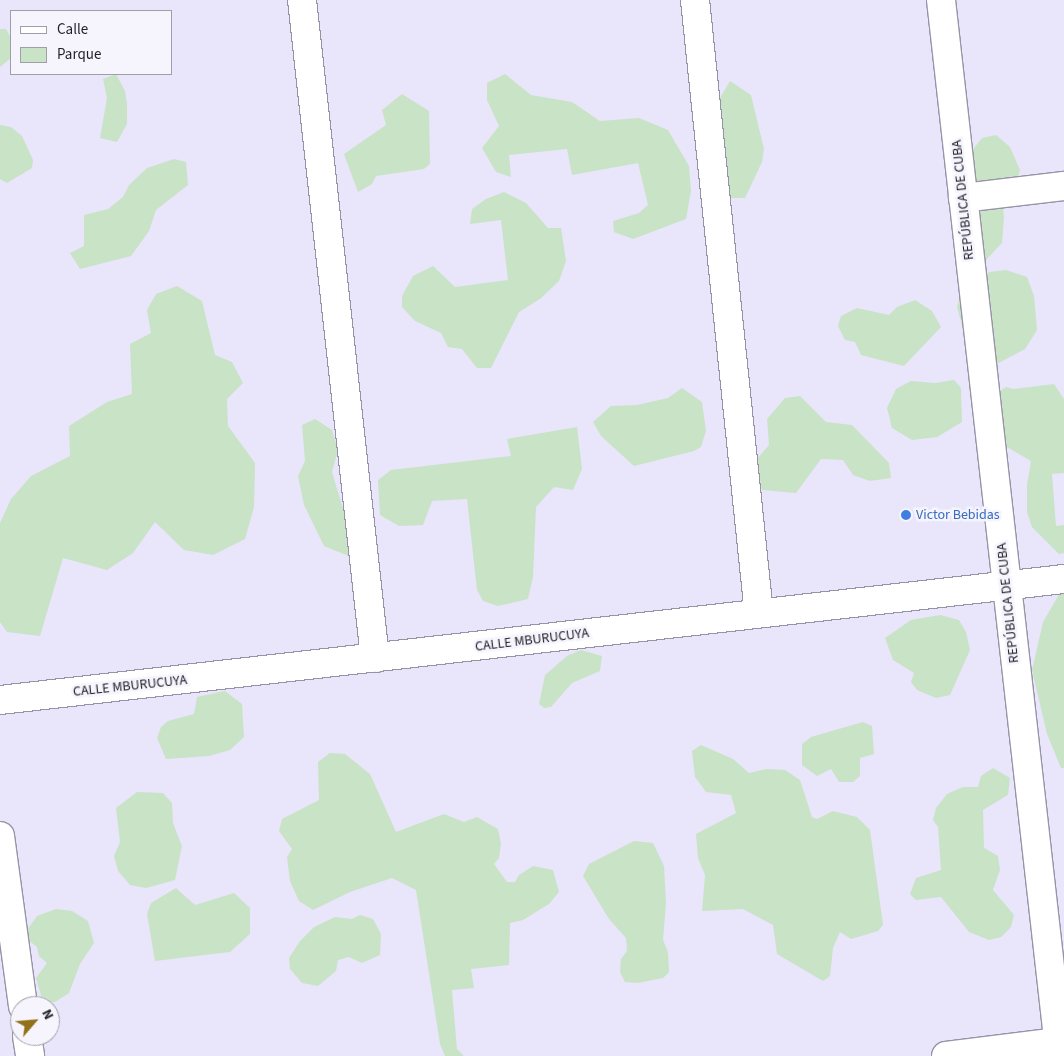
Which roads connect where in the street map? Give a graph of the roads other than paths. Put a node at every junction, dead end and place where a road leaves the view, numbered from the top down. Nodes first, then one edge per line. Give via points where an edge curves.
1 (302, 0) edge
2 (695, 0) edge
3 (941, 0) edge
4 (1064, 186) edge
5 (963, 198) junction
6 (1064, 579) edge
7 (1006, 586) junction
8 (759, 614) junction
9 (375, 658) junction
10 (0, 700) edge
11 (0, 836) edge
12 (22, 996) edge
13 (1061, 1046) edge
14 (946, 1056) edge

1 - 9 street
2 - 8 street
3 - 5 street, REPÚBLICA DE CUBA
4 - 5 street
5 - 7 street, REPÚBLICA DE CUBA
6 - 7 street, CALLE MBURUCUYA
7 - 8 street, CALLE MBURUCUYA
7 - 13 street, REPÚBLICA DE CUBA
8 - 9 street, CALLE MBURUCUYA
9 - 10 street, CALLE MBURUCUYA
11 - 12 street
13 - 14 street

